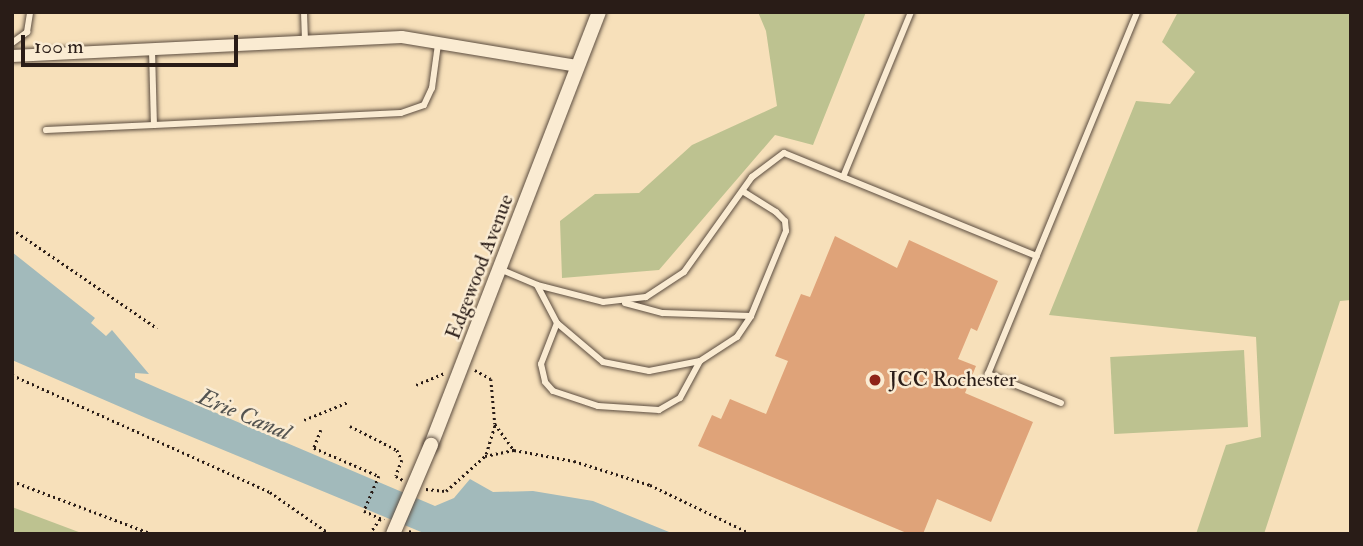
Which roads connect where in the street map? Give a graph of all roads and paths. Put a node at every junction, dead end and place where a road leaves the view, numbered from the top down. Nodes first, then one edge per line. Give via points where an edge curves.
1 (30, 12) edge
2 (304, 12) edge
3 (599, 12) edge
4 (911, 12) edge
5 (1137, 12) edge
6 (439, 41) junction
7 (305, 42) junction
8 (12, 43) edge
9 (152, 50) junction
10 (12, 56) edge
11 (577, 66) junction
12 (154, 125) junction
13 (46, 130) dead end
14 (842, 177) junction
15 (743, 191) junction
16 (12, 229) edge
17 (1037, 256) junction
18 (502, 270) junction
19 (537, 285) junction
20 (625, 303) junction
21 (751, 316) junction
22 (557, 323) junction
23 (157, 328) dead end
24 (700, 361) junction
25 (479, 370) dead end
26 (449, 372) dead end
27 (12, 374) edge
28 (416, 385) dead end
29 (348, 402) dead end
30 (1061, 403) dead end
31 (304, 420) dead end
32 (495, 424) junction
33 (350, 426) dead end
34 (321, 430) dead end
35 (514, 450) junction
36 (485, 456) junction
37 (12, 481) edge
38 (408, 482) dead end
39 (421, 487) dead end
40 (152, 534) edge
41 (330, 534) edge
42 (369, 534) edge
43 (393, 534) edge
44 (751, 534) edge

1 - 8 lane via 27,32
2 - 7 lane
3 - 11 street, Edgewood Avenue
4 - 14 lane
5 - 17 lane
6 - 7 street via 402,37
6 - 11 street
6 - 12 lane via 432,88 424,105 401,113
7 - 9 street
9 - 10 street
9 - 12 lane
11 - 18 street, Edgewood Avenue
12 - 13 lane
14 - 15 lane via 783,153 764,164
14 - 17 lane
15 - 20 lane via 684,272 666,287
15 - 21 lane via 785,221 786,231
16 - 23 path
17 - 30 lane via 988,374
18 - 19 lane
18 - 43 street, Edgewood Avenue, bridge
19 - 20 lane
19 - 22 lane
20 - 21 lane via 676,315
21 - 24 lane via 737,337
22 - 24 lane via 614,367 649,371
22 - 24 lane via 541,365 545,382 553,391 598,406 659,410 680,398
25 - 32 path via 494,385
26 - 28 path
27 - 41 path via 270,492
29 - 31 path
32 - 35 path
32 - 36 path
33 - 38 path via 397,450 402,460 396,477
34 - 42 path via 314,448 379,476 364,511 380,519
35 - 36 path
35 - 44 path via 574,461 650,485
36 - 39 path via 446,491
37 - 40 path

